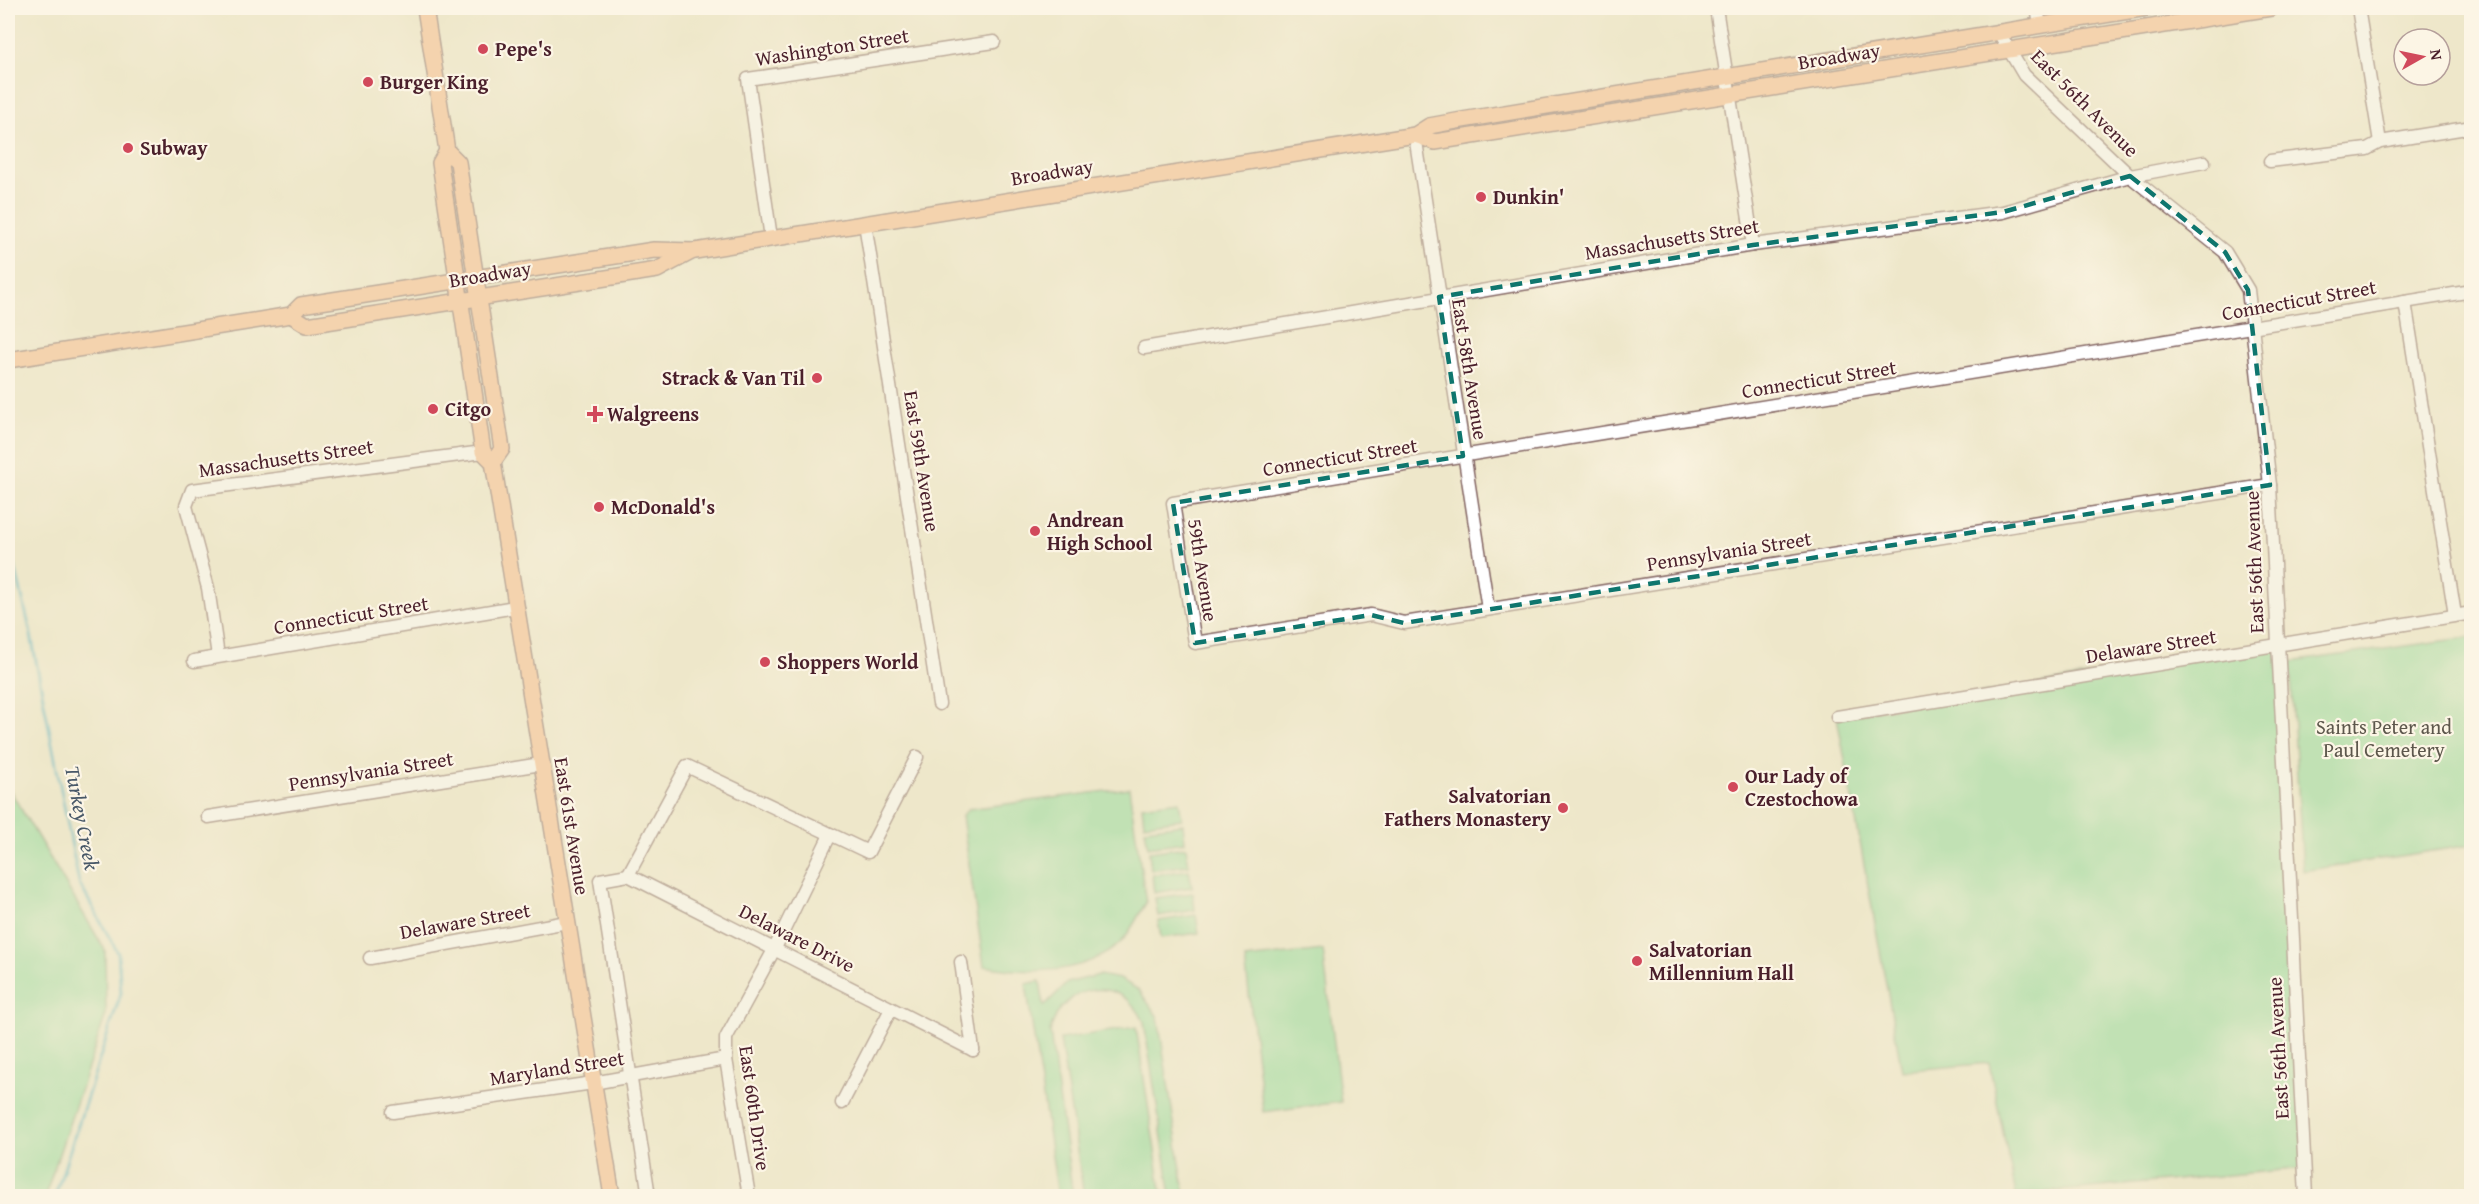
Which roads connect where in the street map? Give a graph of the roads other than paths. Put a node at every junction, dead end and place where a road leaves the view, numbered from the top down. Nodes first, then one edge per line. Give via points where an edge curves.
1 (425, 8) edge
2 (1716, 8) edge
3 (2037, 8) edge
4 (2147, 8) edge
5 (2271, 8) edge
6 (2358, 8) edge
7 (2040, 25) junction
8 (1998, 32) junction
9 (994, 42) dead end
10 (2007, 49) junction
11 (1727, 75) junction
12 (1730, 94) junction
13 (2472, 128) edge
14 (1415, 135) junction
15 (2380, 142) junction
16 (447, 151) junction
17 (2270, 161) dead end
18 (2205, 162) dead end
19 (2130, 176) junction
20 (865, 223) junction
21 (771, 238) junction
22 (1753, 245) junction
23 (695, 251) junction
24 (475, 277) junction
25 (457, 280) junction
26 (2472, 291) edge
27 (478, 297) junction
28 (1439, 297) junction
29 (460, 300) junction
30 (2405, 302) junction
31 (291, 315) junction
32 (2254, 328) junction
33 (1144, 348) dead end
34 (8, 360) edge
35 (1463, 456) junction
36 (488, 457) junction
37 (2270, 485) junction
38 (1173, 503) joint
39 (515, 607) junction
40 (1488, 609) junction
41 (2472, 613) edge
42 (2455, 615) junction
43 (1195, 643) joint
44 (2277, 645) junction
45 (218, 656) junction
46 (194, 661) dead end
47 (939, 704) dead end
48 (1837, 717) dead end
49 (917, 757) dead end
50 (541, 764) junction
51 (208, 817) dead end
52 (830, 835) junction
53 (628, 875) junction
54 (567, 922) junction
55 (776, 948) junction
56 (370, 958) dead end
57 (961, 962) dead end
58 (891, 1009) junction
59 (726, 1059) junction
60 (630, 1076) junction
61 (593, 1083) junction
62 (842, 1103) dead end
63 (393, 1112) dead end
64 (612, 1197) edge
65 (649, 1197) edge
66 (749, 1197) edge
67 (2306, 1197) edge

1 - 16 main road
2 - 11 street
3 - 7 street
4 - 7 main road, Broadway
5 - 10 main road, Broadway
6 - 15 street
7 - 8 main road, Broadway
8 - 10 street, East 56th Avenue
8 - 11 main road, Broadway
9 - 21 street, Washington Street via 748,79
10 - 12 main road, Broadway
10 - 19 street, East 56th Avenue via 2024,75
11 - 12 street
11 - 14 main road, Broadway via 1429,126
12 - 14 main road, Broadway via 1435,142
12 - 22 street
13 - 15 street
14 - 20 main road, Broadway
14 - 28 street, East 58th Avenue
15 - 17 street via 2367,149
16 - 24 main road, East 61st Avenue via 458,162
16 - 25 main road, East 61st Avenue via 440,163
18 - 19 street, Massachusetts Street
19 - 22 street, Massachusetts Street via 2003,212
19 - 32 street, East 56th Avenue via 2225,252 2248,290
20 - 21 main road, Broadway
20 - 47 street, East 59th Avenue
21 - 23 main road, Broadway
22 - 28 street, Massachusetts Street
23 - 24 main road, Broadway via 654,250
23 - 27 main road, Broadway via 657,270
24 - 25 main road, Broadway
24 - 27 main road, East 61st Avenue
25 - 29 main road, East 61st Avenue
25 - 31 main road, Broadway via 302,305
26 - 30 street, Connecticut Street
27 - 29 main road, Broadway
27 - 36 main road, East 61st Avenue via 502,449
28 - 33 street, Massachusetts Street
28 - 35 street, East 58th Avenue
29 - 31 main road, Broadway via 307,325
29 - 36 main road, East 61st Avenue
30 - 32 street, Connecticut Street
30 - 42 street
31 - 34 main road, Broadway
32 - 35 street, Connecticut Street
32 - 37 street, East 56th Avenue
35 - 38 street, Connecticut Street
35 - 40 street, East 58th Avenue
36 - 39 main road, East 61st Avenue
36 - 45 street, Massachusetts Street via 192,490 186,506 208,588
37 - 40 street, Pennsylvania Street
37 - 44 street, East 56th Avenue
38 - 43 street, 59th Avenue
39 - 45 street, Connecticut Street
39 - 50 main road, East 61st Avenue
40 - 43 street, Pennsylvania Street via 1404,623 1371,615
41 - 42 street, Delaware Street
42 - 44 street, Delaware Street
44 - 48 street, Delaware Street
44 - 67 street, East 56th Avenue
45 - 46 street, Connecticut Street
49 - 52 street via 868,852
50 - 51 street, Pennsylvania Street
50 - 54 main road, East 61st Avenue
52 - 53 street via 687,766
52 - 55 street, East 60th Drive
53 - 55 street, Delaware Drive
53 - 60 street via 600,880
54 - 56 street, Delaware Street
54 - 61 main road, East 61st Avenue
55 - 58 street, Delaware Drive
55 - 59 street, East 60th Drive via 726,1038
57 - 58 street, Delaware Drive via 973,1050
58 - 62 street
59 - 60 street, Maryland Street
59 - 66 street, East 60th Drive
60 - 61 street, Maryland Street
60 - 65 street
61 - 63 street, Maryland Street
61 - 64 main road, East 61st Avenue

